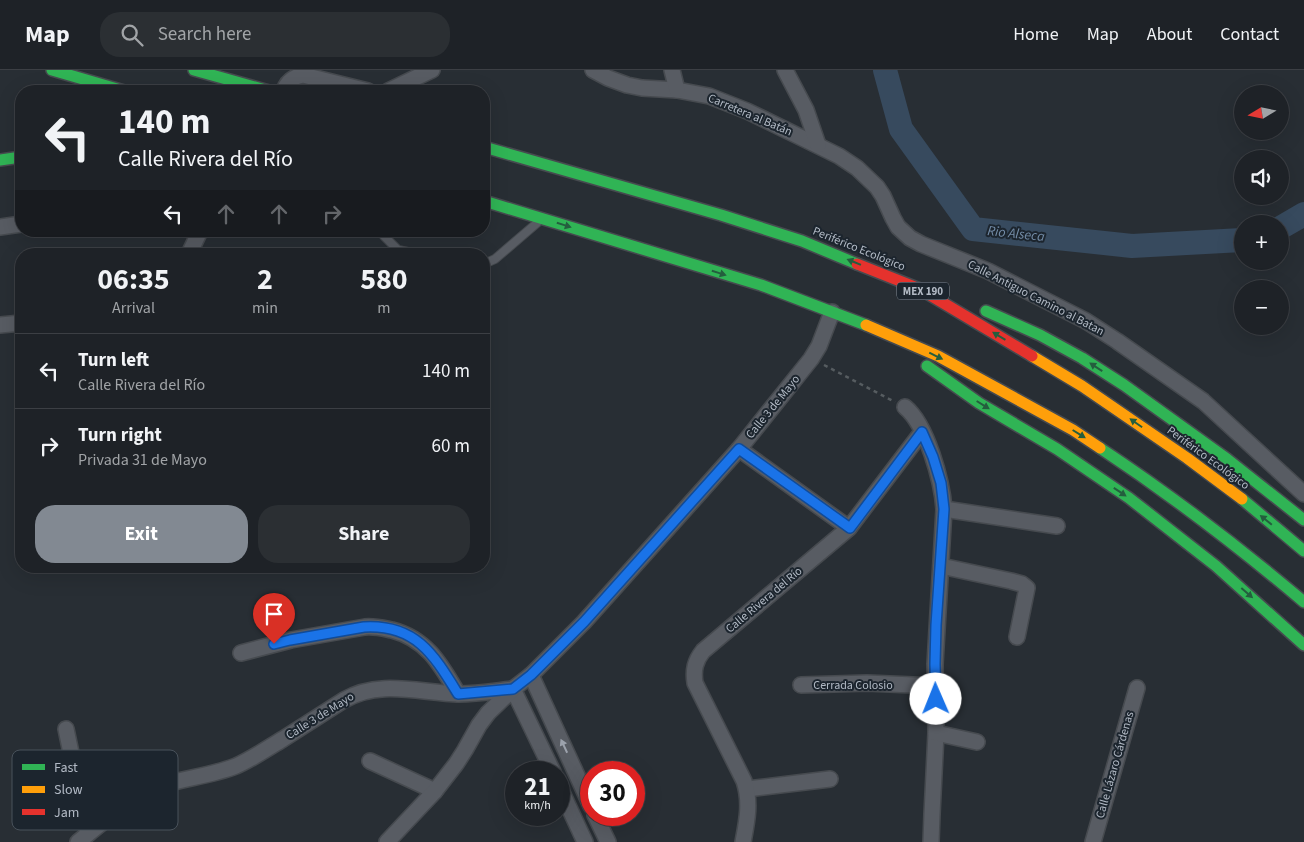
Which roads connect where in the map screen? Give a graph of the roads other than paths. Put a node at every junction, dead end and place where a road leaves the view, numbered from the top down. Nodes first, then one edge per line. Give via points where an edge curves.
1 (52, 70) edge
2 (194, 70) edge
3 (432, 70) edge
4 (593, 70) edge
5 (672, 70) edge
6 (785, 70) edge
7 (103, 85) edge
8 (248, 85) edge
9 (286, 85) edge
10 (344, 85) edge
11 (401, 85) edge
12 (677, 90) junction
13 (818, 145) junction
14 (490, 149) edge
15 (15, 158) edge
16 (0, 160) edge
17 (490, 203) edge
18 (542, 218) junction
19 (15, 225) edge
20 (0, 227) edge
21 (385, 237) edge
22 (396, 248) edge
23 (490, 261) edge
24 (920, 289) junction
25 (832, 312) junction
26 (15, 324) edge
27 (0, 326) edge
28 (888, 334) junction
29 (905, 407) road end
30 (922, 432) junction
31 (739, 449) junction
32 (1304, 494) edge
33 (944, 509) junction
34 (1304, 520) edge
35 (1057, 526) dead end
36 (850, 528) junction
37 (1304, 551) edge
38 (941, 566) junction
39 (1304, 602) edge
40 (1017, 637) dead end
41 (1304, 644) edge
42 (241, 653) dead end
43 (531, 675) junction
44 (801, 685) dead end
45 (936, 686) junction
46 (1137, 688) dead end
47 (513, 689) junction
48 (458, 694) junction
49 (66, 729) dead end
50 (936, 733) junction
51 (978, 742) dead end
52 (69, 750) edge
53 (370, 760) dead end
54 (547, 761) edge
55 (830, 779) dead end
56 (178, 781) edge
57 (580, 782) joint
58 (570, 785) edge
59 (747, 789) junction
60 (435, 791) junction
61 (570, 810) edge
62 (600, 826) edge
63 (93, 830) edge
64 (83, 838) edge
65 (387, 842) edge
66 (585, 842) edge
67 (608, 842) edge
68 (743, 842) edge
69 (931, 842) edge
70 (1093, 842) edge

1 - 7 main road
2 - 8 main road
3 - 11 street
4 - 12 street, Carretera al Batán via 626,85
5 - 12 street
6 - 13 street via 806,110
9 - 10 street via 293,77 303,75
12 - 13 street, Carretera al Batán via 717,99
13 - 32 street, Calle Antiguo Camino al Batan via 848,161 869,178 883,196 898,227 910,238 988,271 1086,321 1117,341 1203,401
24 -> 14 main road, Periférico Ecológico / MEX 190 via 802,241
15 - 16 main road
17 - 18 main road
18 - 23 lane
18 -> 25 main road via 761,285
19 - 20 street
21 - 22 lane
34 -> 24 main road via 1227,459 1082,358 975,307
37 -> 24 main road, Periférico Ecológico / MEX 190 via 1186,458 1082,386
25 - 28 main road
25 - 31 street, Calle 3 de Mayo via 811,359
26 - 27 street
28 -> 39 main road via 938,356 1096,445 1153,484
28 -> 41 main road via 979,402 1129,498 1216,566
29 - 30 street
30 - 33 street via 941,483
30 - 36 street, Calle Rivera del Río
31 - 36 street
31 - 43 street, Calle 3 de Mayo via 584,622
33 - 35 street
33 - 38 street
36 - 59 street, Calle Rivera del Río via 697,658 695,683
38 - 40 street via 1011,580 1027,588
38 - 45 street
42 - 48 street via 290,640 376,626 404,634 423,645 439,663
43 - 47 street, Calle 3 de Mayo
57 -> 43 street
44 - 45 street, Cerrada Colosio
45 - 50 street
46 - 70 street, Calle Lázaro Cárdenas
47 - 48 street, Calle 3 de Mayo
47 - 54 street
47 - 60 street via 488,713
48 - 56 street, Calle 3 de Mayo via 401,688 364,690 239,765
49 - 52 street
50 - 51 street
50 - 69 street
53 - 60 street
55 - 59 street
57 - 58 street
59 - 68 street via 748,812
60 - 65 street
61 - 66 street
62 - 67 street
63 - 64 street, Calle 3 de Mayo

